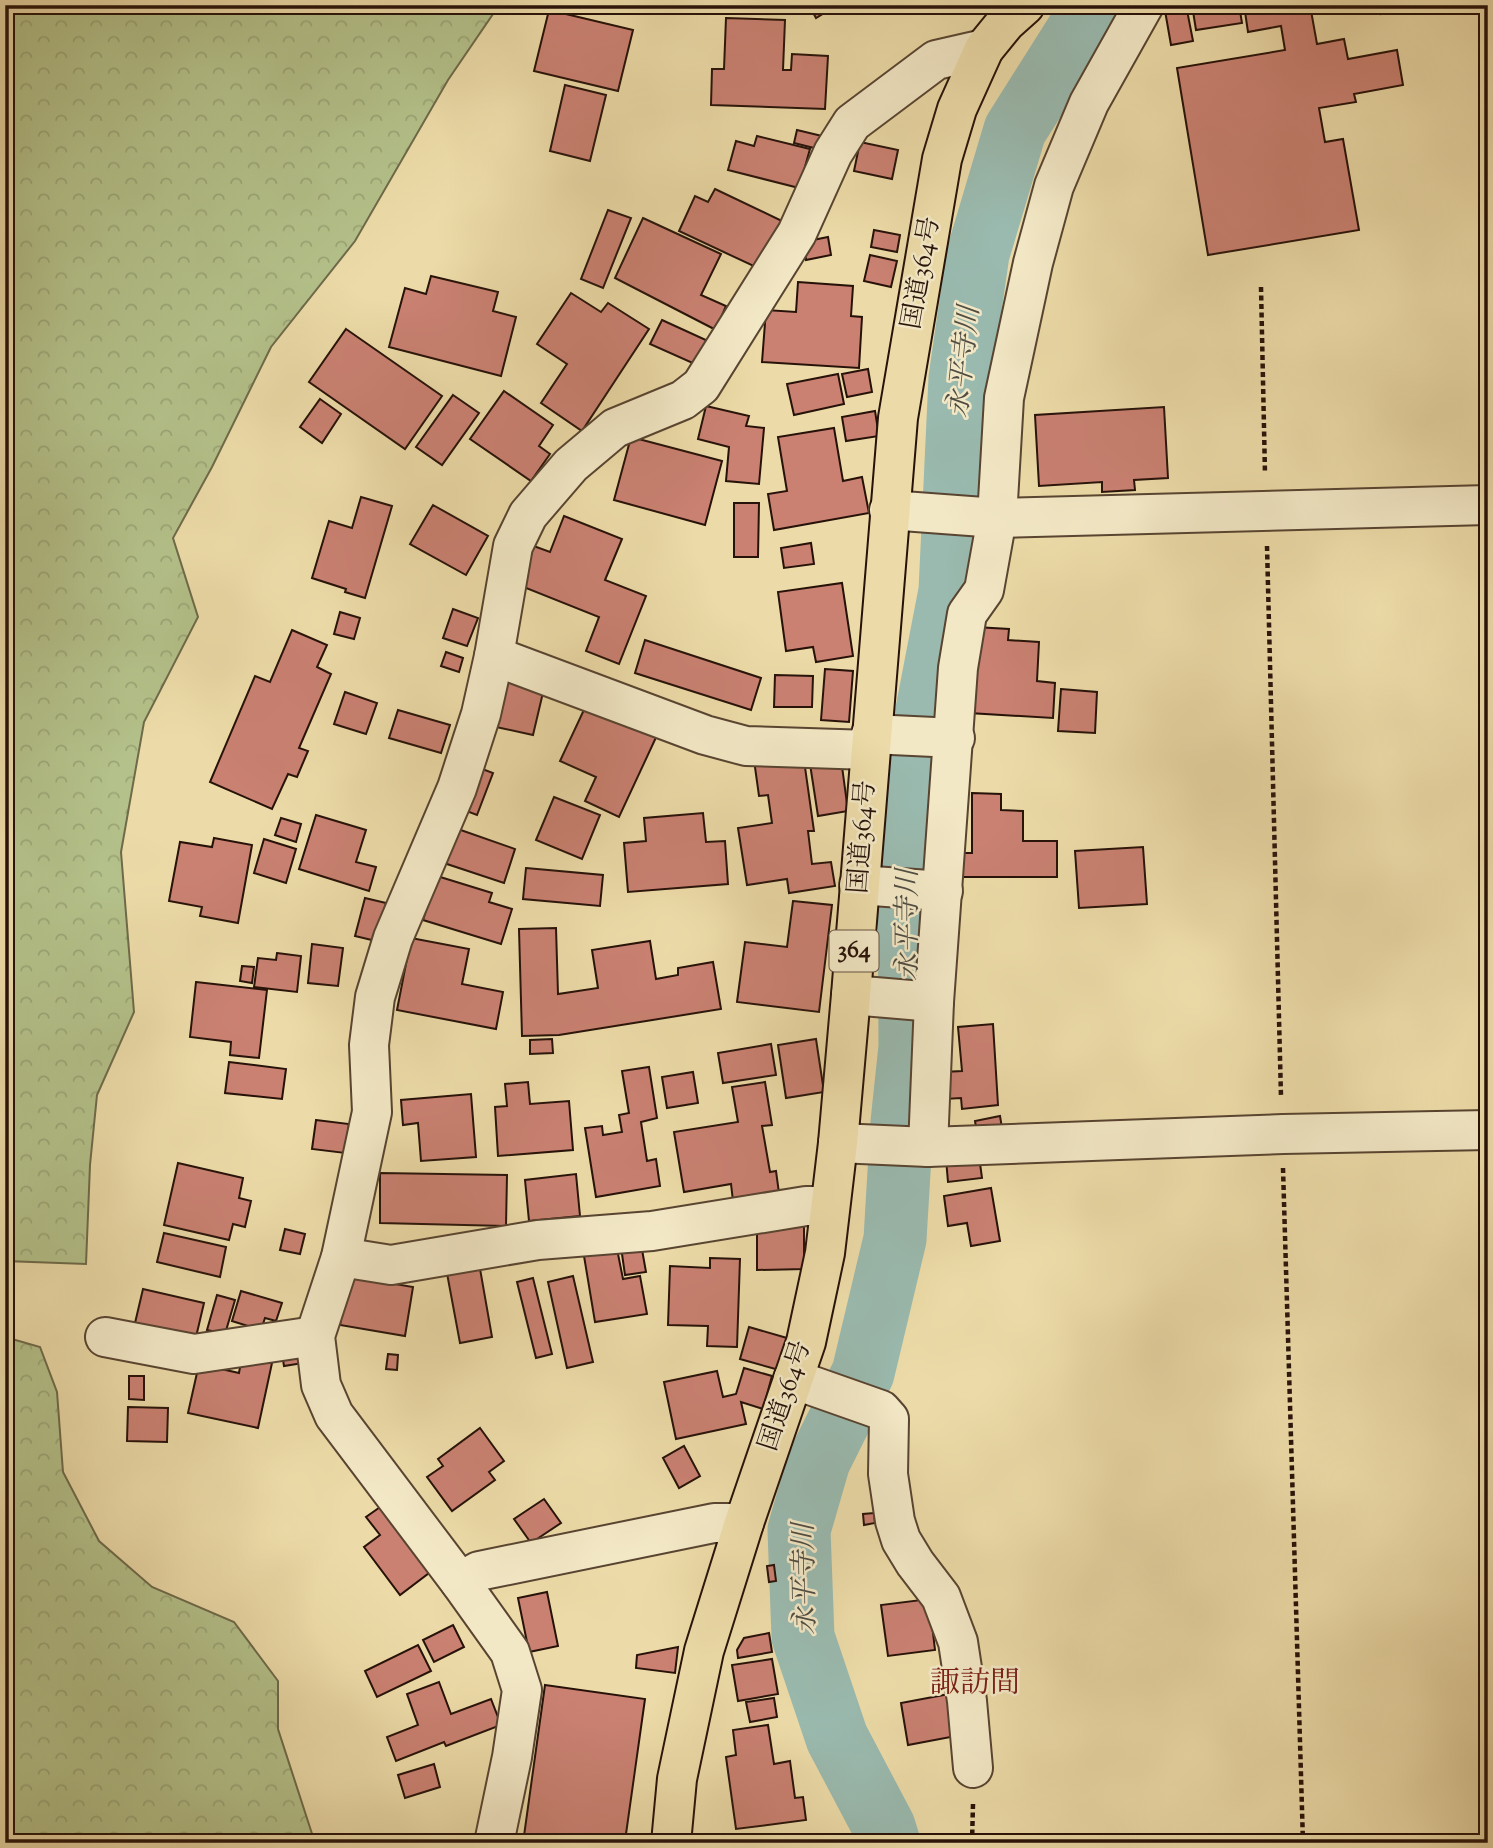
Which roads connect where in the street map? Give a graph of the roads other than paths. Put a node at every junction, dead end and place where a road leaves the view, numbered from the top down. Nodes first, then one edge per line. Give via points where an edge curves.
1 (1025, 5) edge
2 (1144, 5) edge
3 (984, 49) junction
4 (1488, 505) edge
5 (898, 511) junction
6 (988, 517) junction
7 (494, 656) junction
8 (951, 738) junction
9 (876, 740) junction
10 (868, 885) junction
11 (939, 891) junction
12 (859, 996) junction
13 (930, 1002) junction
14 (1488, 1130) edge
15 (846, 1143) junction
16 (923, 1147) junction
17 (830, 1206) junction
18 (341, 1257) junction
19 (105, 1336) dead end
20 (315, 1336) junction
21 (802, 1383) junction
22 (744, 1523) junction
23 (460, 1582) junction
24 (973, 1768) dead end
25 (494, 1843) edge
26 (671, 1843) edge

1 - 3 highway, 国道364号 / 364
2 - 6 street via 1089,103 1054,186 1004,398
3 - 5 highway, 国道364号 / 364 via 957,109 942,159 898,418
3 - 7 street via 936,60 852,123 833,153 797,233 701,386 682,400 615,428 570,465 528,515 513,546
4 - 6 street
5 - 6 street
5 - 9 highway, 国道364号 / 364
6 - 8 street via 984,590 967,614
7 - 9 street via 746,746
7 - 18 street via 457,788 393,938 375,997 369,1045 372,1112
8 - 9 street
8 - 11 street
9 - 10 highway, 国道364号 / 364
10 - 11 street
10 - 12 highway, 国道364号 / 364
11 - 13 street
12 - 13 street
12 - 15 highway, 国道364号 / 364
13 - 16 street
14 - 16 street
15 - 16 street
15 - 17 highway, 国道364号 / 364
17 - 18 street via 652,1231 538,1240 391,1265
17 - 21 highway, 国道364号 / 364
18 - 20 street
19 - 20 street via 194,1353
20 - 23 street via 321,1385 334,1415
21 - 22 highway, 国道364号 / 364
21 - 24 street via 881,1410 889,1419 888,1474 895,1521 901,1540 941,1597 958,1642
22 - 23 street via 714,1523 479,1571
22 - 26 highway, 国道364号 / 364 via 704,1651 677,1779
23 - 25 street via 510,1652 522,1690

